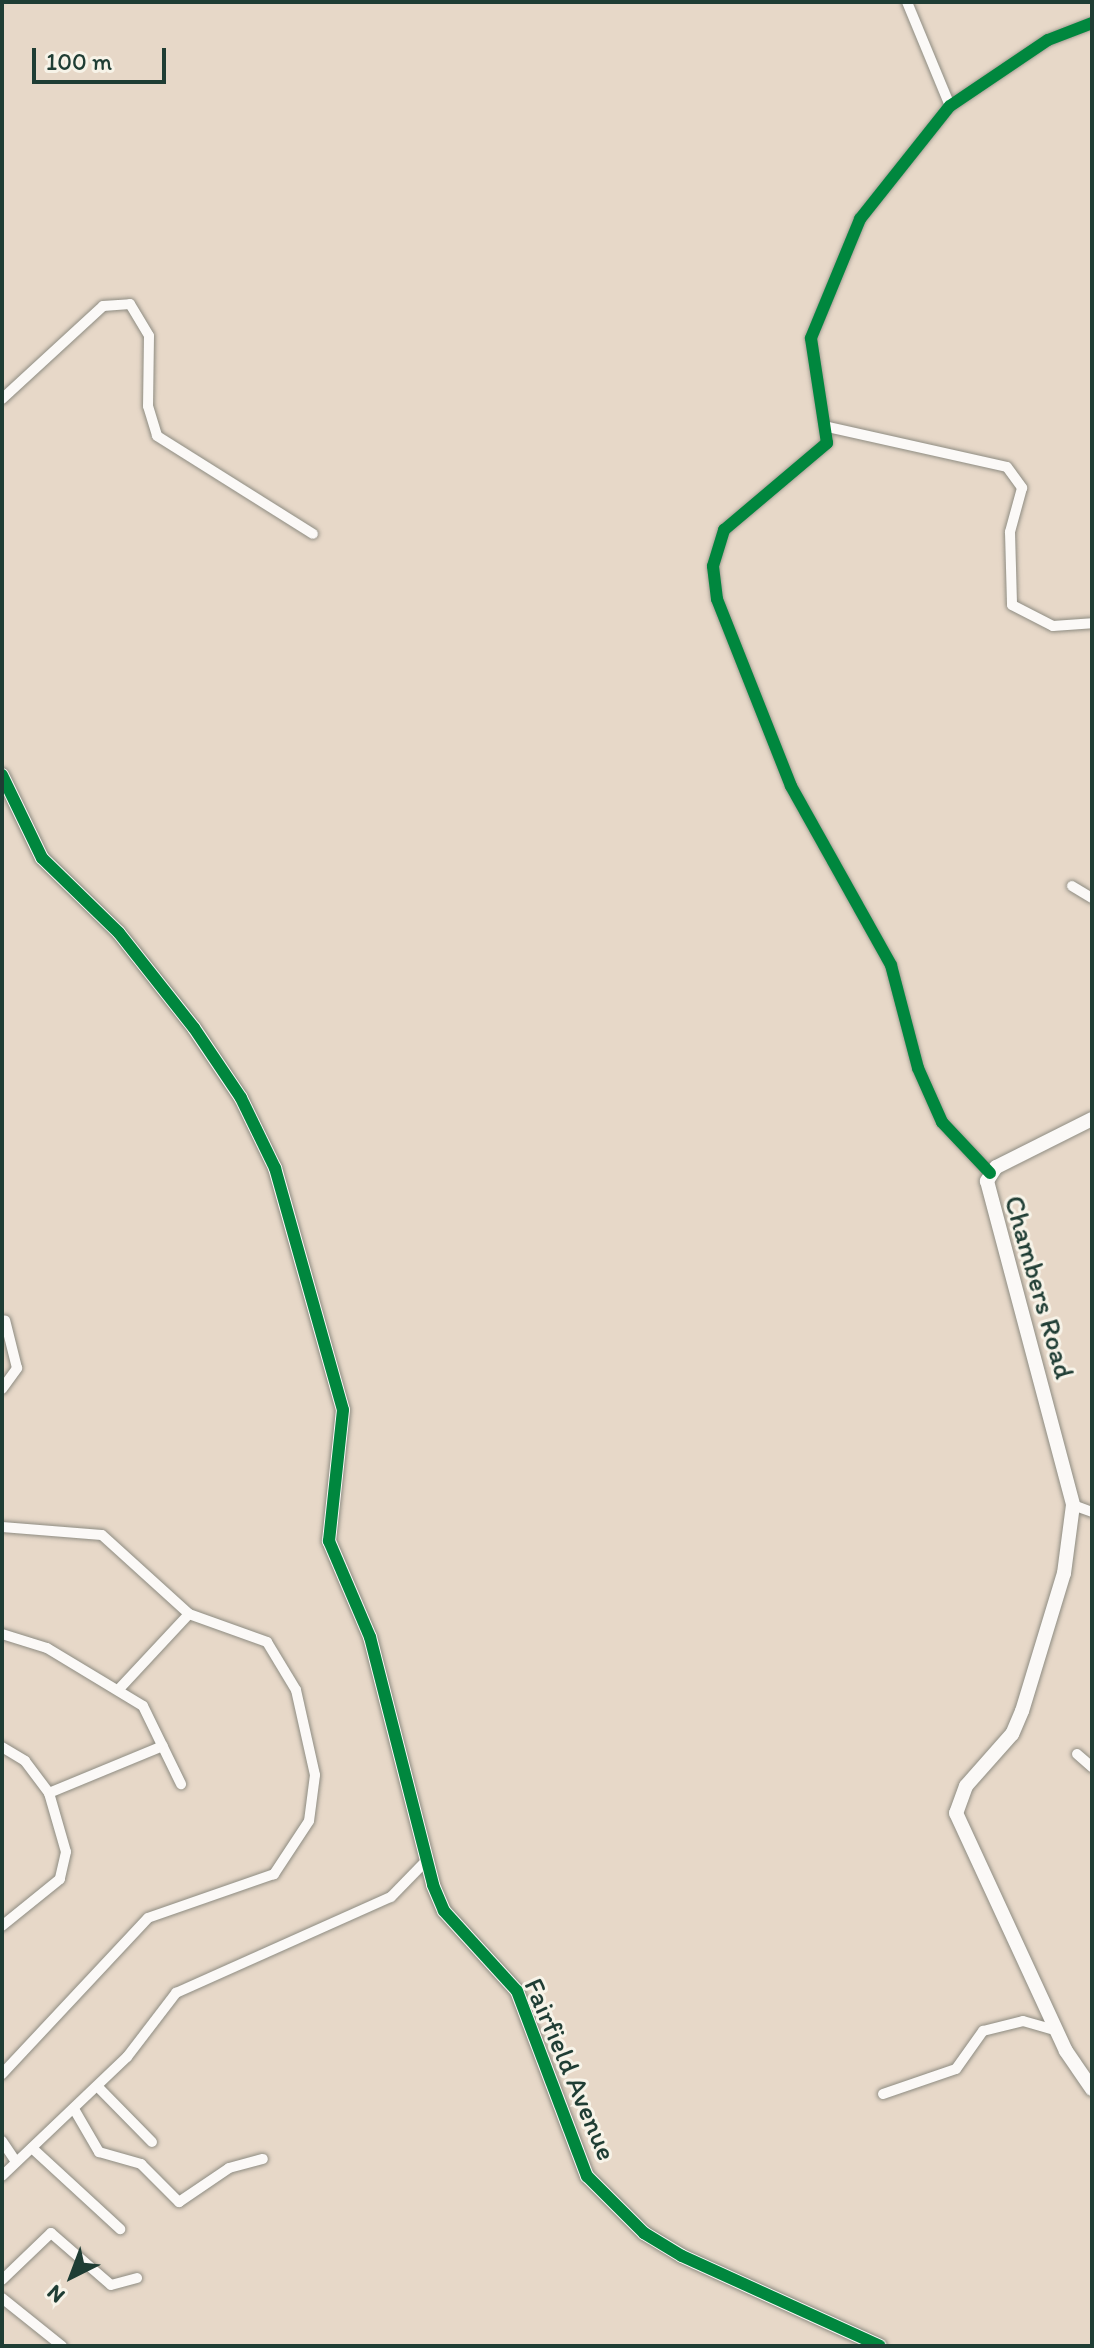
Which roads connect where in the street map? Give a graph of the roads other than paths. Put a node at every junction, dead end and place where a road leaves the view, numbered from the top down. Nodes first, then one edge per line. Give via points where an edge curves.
1 (907, 2) edge
2 (1092, 23) edge
3 (950, 106) junction
4 (2, 399) edge
5 (828, 427) junction
6 (313, 534) dead end
7 (1092, 623) edge
8 (2, 775) edge
9 (1072, 886) dead end
10 (1092, 898) edge
11 (1092, 1119) edge
12 (990, 1173) junction
13 (5, 1320) dead end
14 (2, 1389) edge
15 (1073, 1505) junction
16 (1092, 1512) edge
17 (2, 1527) edge
18 (189, 1614) junction
19 (2, 1634) edge
20 (120, 1688) junction
21 (163, 1746) junction
22 (2, 1747) edge
23 (1077, 1754) dead end
24 (1092, 1767) edge
25 (181, 1784) dead end
26 (49, 1793) junction
27 (426, 1861) junction
28 (2, 1926) edge
29 (1058, 2031) junction
30 (2, 2074) edge
31 (98, 2087) junction
32 (1092, 2089) edge
33 (883, 2094) dead end
34 (74, 2109) junction
35 (2, 2141) edge
36 (152, 2142) dead end
37 (32, 2148) junction
38 (263, 2159) dead end
39 (16, 2162) junction
40 (2, 2176) edge
41 (120, 2229) dead end
42 (137, 2278) dead end
43 (2, 2280) edge
44 (2, 2298) edge
45 (62, 2346) edge
46 (880, 2346) edge

1 - 3 street
2 - 3 street via 1048,40
3 - 5 street via 860,219 817,312 812,370
4 - 6 street via 103,306 130,304 149,336 148,406 157,436
5 - 7 street via 1007,467 1022,488 1010,532 1012,605 1053,626
5 - 12 street via 817,456 775,484 716,541 717,599 791,786 830,866 875,928 942,1122
8 - 27 street, Fairfield Avenue via 42,858 119,933 194,1028 241,1098 275,1168 343,1410 329,1541 370,1637
9 - 10 street
11 - 12 street, Chambers Road
12 - 15 street, Chambers Road via 986,1199
13 - 14 street via 17,1368
15 - 16 street
15 - 29 street, Chambers Road via 1064,1573 1022,1711 1005,1744 966,1786 956,1813
17 - 18 street via 102,1535
18 - 20 street
18 - 30 street via 248,1630 286,1662 315,1775 309,1821 274,1874 148,1918
19 - 20 street
20 - 21 street via 143,1706
21 - 25 street
21 - 26 street
22 - 26 street via 25,1761
23 - 24 street
26 - 28 street via 66,1836 66,1867
27 - 31 street via 391,1897 176,1993
27 - 46 street, Fairfield Avenue via 444,1911 517,1991 587,2176 644,2233 682,2256
29 - 32 street, Chambers Road
29 - 33 street via 1023,2021 983,2031 956,2069
31 - 34 street
31 - 36 street
34 - 37 street
34 - 38 street via 103,2155 141,2164 179,2202 229,2168
35 - 39 street
37 - 39 street
37 - 41 street
39 - 40 street
42 - 43 street via 111,2285 51,2233
44 - 45 street

